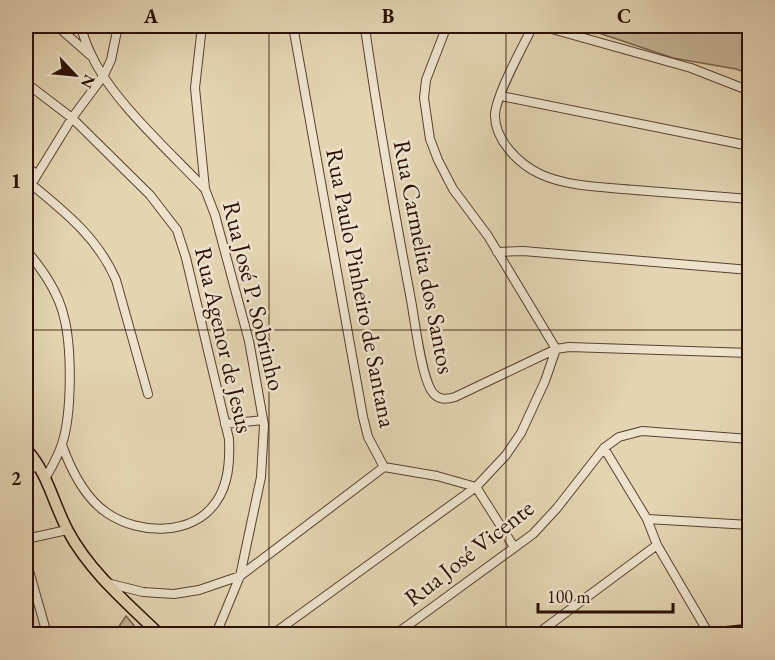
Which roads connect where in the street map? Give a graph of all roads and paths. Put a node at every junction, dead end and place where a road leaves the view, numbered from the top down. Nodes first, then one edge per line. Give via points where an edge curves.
1 (57, 26) edge
2 (80, 26) edge
3 (118, 26) edge
4 (202, 26) edge
5 (292, 26) edge
6 (532, 26) edge
7 (541, 26) edge
8 (361, 27) edge
9 (448, 27) edge
10 (91, 56) junction
11 (104, 75) junction
12 (26, 83) edge
13 (750, 91) edge
14 (501, 96) junction
15 (72, 118) junction
16 (750, 146) edge
17 (26, 167) edge
18 (37, 174) junction
19 (31, 183) junction
20 (205, 189) junction
21 (26, 193) edge
22 (750, 199) edge
23 (26, 250) edge
24 (498, 252) junction
25 (750, 270) edge
26 (556, 350) junction
27 (750, 353) edge
28 (148, 394) dead end
29 (263, 420) junction
30 (225, 423) junction
31 (750, 439) edge
32 (62, 445) junction
33 (604, 448) junction
34 (26, 449) edge
35 (39, 466) junction
36 (384, 467) junction
37 (26, 470) edge
38 (46, 477) junction
39 (476, 487) junction
40 (646, 519) junction
41 (750, 525) edge
42 (68, 530) junction
43 (26, 539) edge
44 (657, 545) junction
45 (514, 547) junction
46 (26, 560) edge
47 (240, 576) junction
48 (106, 583) junction
49 (742, 632) edge
50 (47, 634) edge
51 (159, 634) edge
52 (216, 634) edge
53 (273, 634) edge
54 (396, 634) edge
55 (537, 634) edge
56 (710, 634) edge

1 - 10 street
2 - 10 street
3 - 11 street
4 - 20 street, Rua José P. Sobrinho via 195,88
5 - 36 street, Rua Paulo Pinheiro de Santana via 363,417 368,437
6 - 14 street
7 - 13 street via 691,68
8 - 9 street
8 - 26 street, Rua Carmelita dos Santos via 431,390 441,399 455,397
9 - 24 street via 426,80 424,98 430,139 453,189
10 - 11 street
11 - 15 street
11 - 20 street via 144,125
12 - 15 street, Rua Agenor de Jesus
14 - 16 street
14 - 22 street via 495,113 503,140 519,160 541,174 605,187
15 - 18 street
15 - 30 street, Rua Agenor de Jesus via 150,195 177,230
17 - 18 street
18 - 19 street
19 - 21 street
19 - 28 street via 87,233 107,261 116,280
20 - 29 street, Rua José P. Sobrinho via 216,215 249,341
23 - 32 street via 49,280 66,324 70,362
24 - 25 street
24 - 26 street
26 - 27 street via 580,346
26 - 39 street via 521,433
29 - 30 street
29 - 47 street, Rua José P. Sobrinho via 261,477
30 - 32 street, Rua Agenor de Jesus via 230,454 216,503 193,521 166,528 140,528 98,506 78,480
31 - 33 street, Rua José Vicente via 642,431 619,437
32 - 38 street
33 - 40 street
33 - 45 street, Rua José Vicente via 542,526
34 - 35 main road
35 - 37 street
35 - 38 main road
36 - 39 street
36 - 47 street
38 - 42 main road
39 - 45 street
39 - 53 street
40 - 41 street
40 - 44 street
42 - 43 street
42 - 48 main road
44 - 55 street
44 - 56 street
45 - 54 street, Rua José Vicente
46 - 50 street
47 - 48 street via 174,594 142,592
47 - 52 street, Rua José P. Sobrinho
48 - 51 main road
49 - 56 main road

